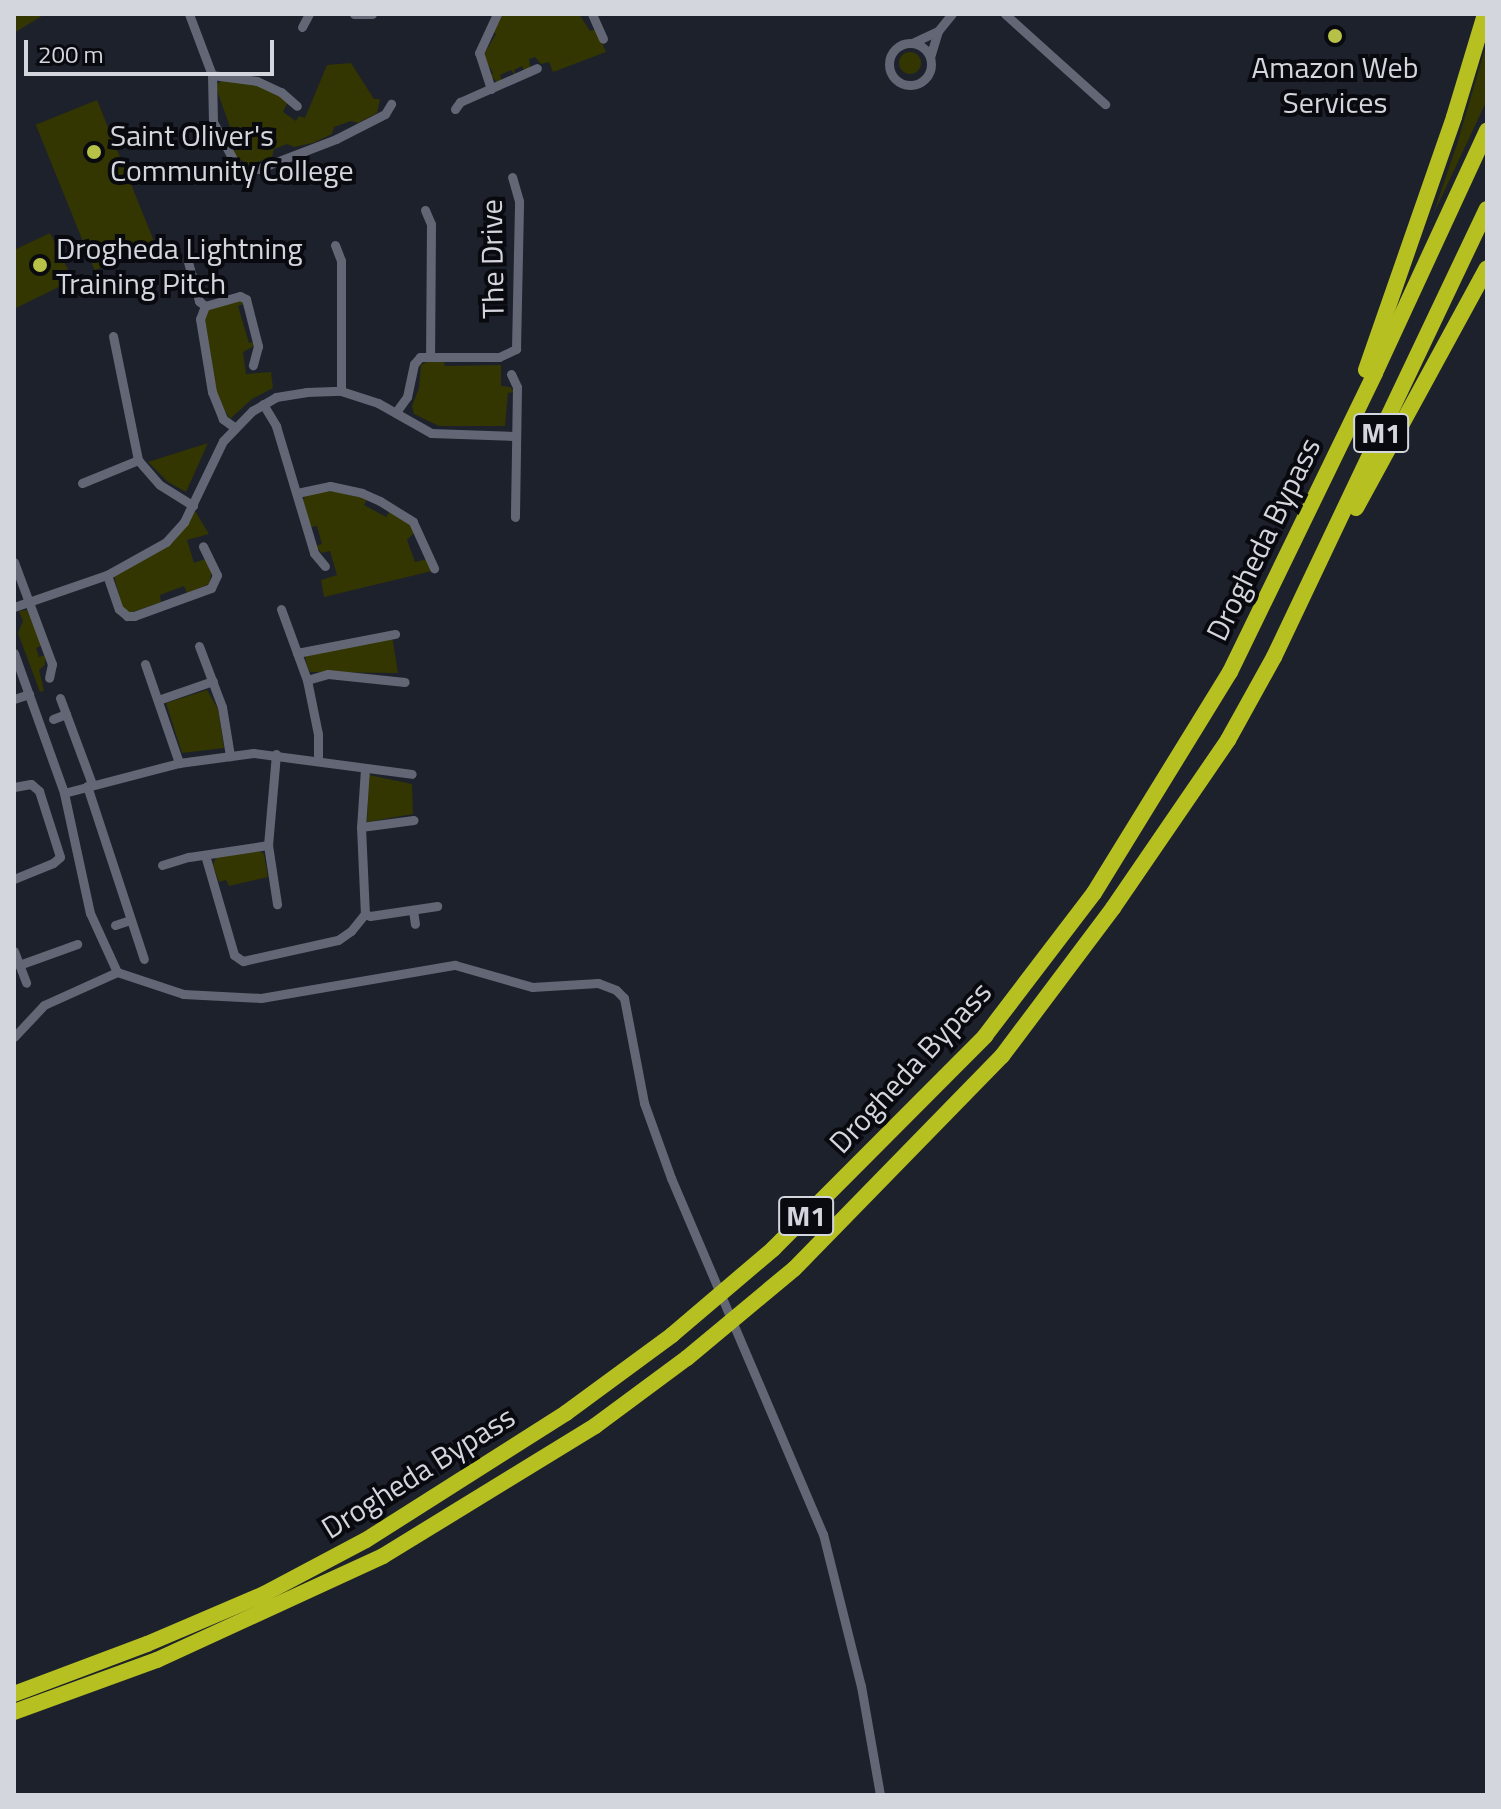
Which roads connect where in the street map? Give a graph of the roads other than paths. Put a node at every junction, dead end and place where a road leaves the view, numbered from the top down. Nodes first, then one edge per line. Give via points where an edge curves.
1 (189, 14) edge
2 (309, 14) edge
3 (354, 14) edge
4 (372, 14) edge
5 (497, 14) edge
6 (592, 14) edge
7 (952, 14) edge
8 (1005, 14) edge
9 (1485, 14) edge
10 (302, 27) dead end
11 (938, 31) junction
12 (603, 39) dead end
13 (912, 43) junction
14 (930, 57) junction
15 (537, 68) dead end
16 (212, 75) junction
17 (491, 89) junction
18 (391, 104) dead end
19 (1105, 104) dead end
20 (297, 106) dead end
21 (455, 109) dead end
22 (1487, 131) edge
23 (512, 177) dead end
24 (1487, 209) edge
25 (425, 210) dead end
26 (335, 245) dead end
27 (188, 262) dead end
28 (1487, 268) edge
29 (205, 306) junction
30 (113, 336) dead end
31 (430, 355) junction
32 (253, 365) dead end
33 (511, 374) dead end
34 (341, 391) junction
35 (263, 404) junction
36 (396, 412) junction
37 (234, 427) junction
38 (515, 436) junction
39 (1333, 457) junction
40 (138, 460) junction
41 (82, 483) dead end
42 (297, 493) junction
43 (193, 506) junction
44 (515, 517) dead end
45 (203, 546) dead end
46 (14, 562) edge
47 (325, 566) dead end
48 (434, 568) dead end
49 (107, 575) junction
50 (29, 601) junction
51 (14, 607) edge
52 (281, 609) dead end
53 (395, 634) dead end
54 (199, 646) dead end
55 (14, 653) edge
56 (297, 653) junction
57 (1274, 657) junction
58 (145, 664) dead end
59 (49, 678) dead end
60 (307, 680) junction
61 (213, 681) junction
62 (405, 682) dead end
63 (29, 694) junction
64 (60, 698) dead end
65 (14, 699) edge
66 (158, 700) junction
67 (66, 714) junction
68 (53, 719) dead end
69 (276, 754) junction
70 (230, 756) junction
71 (318, 761) junction
72 (179, 763) junction
73 (365, 769) junction
74 (412, 774) dead end
75 (90, 785) junction
76 (14, 787) edge
77 (64, 793) junction
78 (414, 820) dead end
79 (361, 827) junction
80 (268, 845) junction
81 (205, 855) junction
82 (162, 865) dead end
83 (14, 879) edge
84 (277, 904) dead end
85 (437, 906) dead end
86 (413, 910) junction
87 (365, 914) junction
88 (130, 920) junction
89 (415, 924) dead end
90 (115, 925) dead end
91 (77, 944) dead end
92 (14, 951) edge
93 (144, 959) dead end
94 (19, 965) junction
95 (117, 972) junction
96 (26, 983) dead end
97 (14, 1037) edge
98 (14, 1694) edge
99 (14, 1712) edge
100 (880, 1795) edge

1 - 16 street
2 - 10 street
3 - 4 street
5 - 17 street via 479,53
6 - 12 street
7 - 11 street
8 - 19 street
9 - 39 highway via 1397,289
11 - 13 street
11 - 14 street
13 - 14 street
13 - 14 street via 899,46 890,56 897,81 910,85 924,80
15 - 17 street
16 - 18 street via 213,122 244,170 336,139 385,114
16 - 20 street via 257,81
17 - 21 street
22 - 39 highway, Drogheda Bypass / M1
23 - 31 street, The Drive via 519,201 516,349 499,357
24 - 57 highway, Drogheda Bypass / M1
25 - 31 street, The Drive via 431,224
26 - 34 street via 341,261
27 - 29 street
28 - 57 highway
29 - 32 street via 246,299 258,346
29 - 37 street via 200,319 212,392 223,419
30 - 40 street
31 - 36 street via 414,364 407,397
33 - 38 street via 517,387
34 - 35 street via 291,394
34 - 36 street
35 - 37 street
35 - 42 street via 276,426
36 - 38 street via 431,433
37 - 43 street via 216,450
38 - 44 street
39 - 98 highway, Drogheda Bypass / M1 via 1230,672 1094,893 985,1036 773,1249 672,1335 566,1413 366,1540 264,1594 62,1669
40 - 41 street
40 - 43 street via 160,485
42 - 47 street via 314,553
42 - 48 street via 330,486 362,493 413,522
43 - 49 street via 166,542
45 - 49 street via 217,575 211,588 134,616 119,609
46 - 50 street
49 - 50 street
50 - 51 street
50 - 59 street via 52,664
52 - 56 street
53 - 56 street
54 - 61 street
55 - 63 street
56 - 60 street
57 - 99 highway, Drogheda Bypass / M1 via 1193,792 1002,1056 794,1269 744,1313 595,1426 383,1556 157,1660
58 - 66 street
60 - 62 street via 328,674
60 - 71 street
61 - 66 street
61 - 70 street
63 - 65 street
63 - 77 street
64 - 67 street
66 - 72 street
67 - 68 street
67 - 75 street
69 - 70 street
69 - 71 street
69 - 80 street
70 - 72 street
71 - 73 street
72 - 75 street
73 - 74 street
73 - 79 street
75 - 77 street
75 - 88 street
76 - 83 street via 31,784 39,791 60,849 57,860
77 - 95 street via 90,913
78 - 79 street
79 - 87 street
80 - 81 street
80 - 84 street
81 - 82 street
81 - 87 street via 239,960 338,940
85 - 86 street
86 - 87 street
86 - 89 street
88 - 90 street
88 - 93 street
91 - 94 street
92 - 94 street
94 - 96 street
95 - 97 street via 44,1005
95 - 100 street via 183,994 277,998 455,965 532,987 609,986 624,998 644,1103 704,1261 823,1534 861,1686

